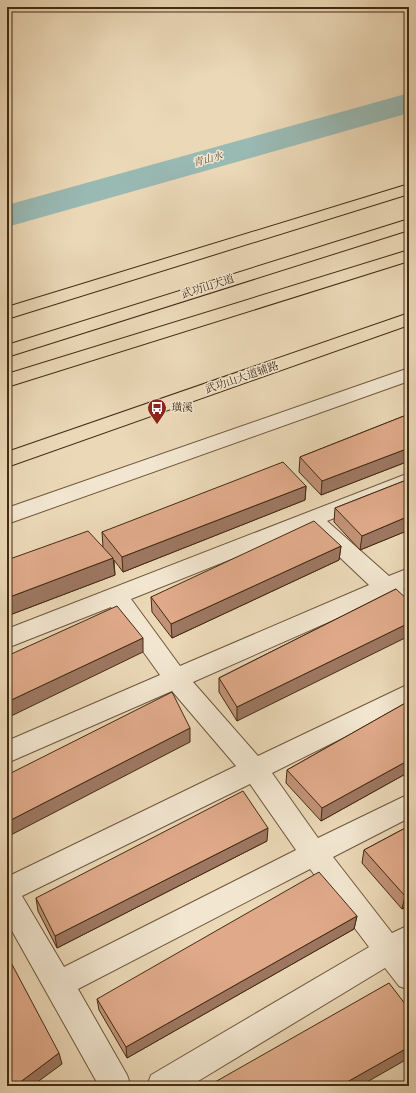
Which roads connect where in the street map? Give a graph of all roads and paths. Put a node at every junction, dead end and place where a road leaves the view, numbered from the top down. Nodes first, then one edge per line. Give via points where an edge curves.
1 (409, 189) edge
2 (409, 224) edge
3 (409, 255) edge
4 (7, 313) edge
5 (409, 319) edge
6 (7, 351) edge
7 (409, 374) edge
8 (7, 381) edge
9 (7, 460) edge
10 (409, 480) edge
11 (7, 516) edge
12 (309, 518) junction
13 (409, 577) edge
14 (387, 587) junction
15 (116, 596) junction
16 (409, 608) edge
17 (7, 639) edge
18 (176, 679) junction
19 (409, 694) edge
20 (7, 752) edge
21 (254, 770) junction
22 (409, 805) edge
23 (314, 854) junction
24 (7, 890) edge
25 (7, 896) edge
26 (399, 944) edge
27 (409, 976) edge
28 (59, 984) junction
29 (116, 1086) edge
30 (162, 1086) edge

1 - 4 main road
2 - 6 main road, 武功山大道
3 - 8 main road
5 - 9 main road, 武功山大道辅路
7 - 11 lane
10 - 12 lane
12 - 14 lane
12 - 15 lane
13 - 14 lane
14 - 16 lane
14 - 18 lane
15 - 17 lane
15 - 18 lane
18 - 20 lane
18 - 21 lane
19 - 21 lane
21 - 23 lane
21 - 24 lane
22 - 23 lane
23 - 26 lane
23 - 28 lane
25 - 28 lane
26 - 27 lane
26 - 30 lane
28 - 29 lane

